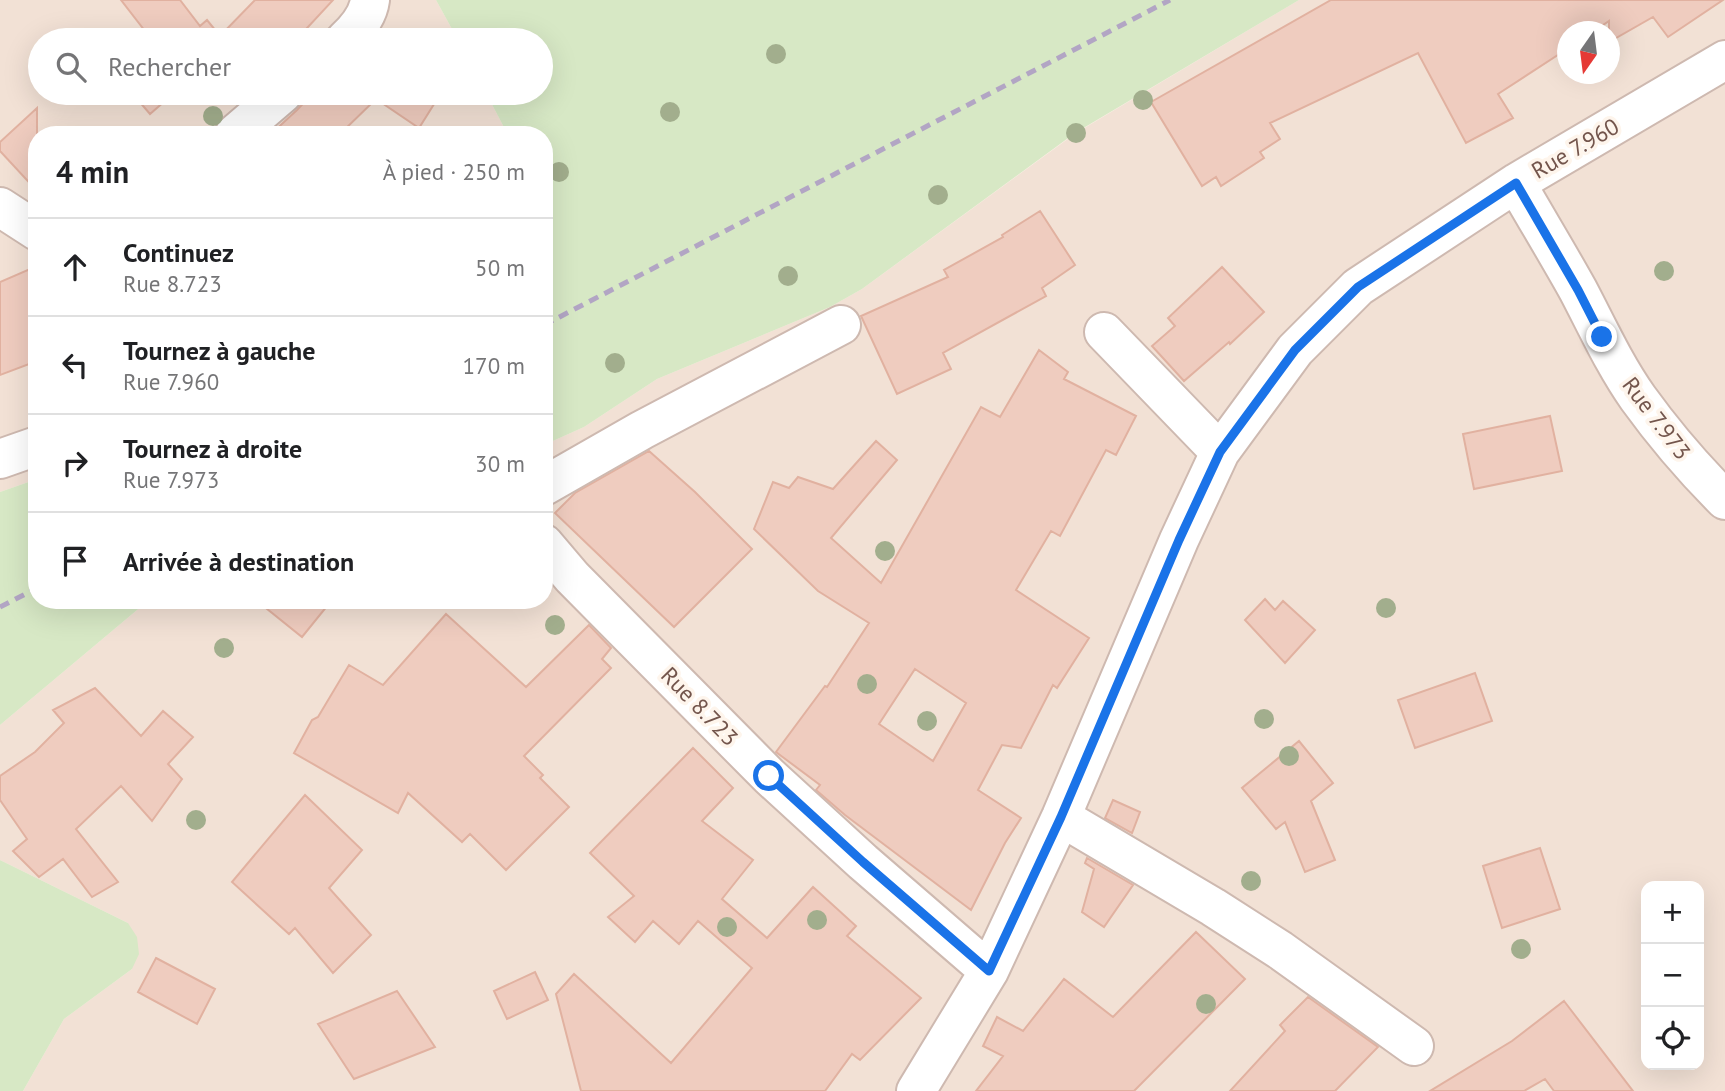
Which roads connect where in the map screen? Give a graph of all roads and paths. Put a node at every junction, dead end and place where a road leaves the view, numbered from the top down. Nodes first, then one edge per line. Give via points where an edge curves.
1 (370, 0) edge
2 (356, 28) edge
3 (1725, 60) edge
4 (269, 105) edge
5 (244, 126) edge
6 (1516, 183) junction
7 (0, 207) edge
8 (28, 225) edge
9 (841, 325) dead end
10 (1104, 332) dead end
11 (28, 449) edge
12 (1220, 452) junction
13 (0, 459) edge
14 (553, 481) edge
15 (1725, 500) edge
16 (553, 555) edge
17 (1061, 817) junction
18 (989, 971) junction
19 (1414, 1045) dead end
20 (916, 1091) edge

1 - 2 street
3 - 6 street, Rue 7.960
4 - 5 street
6 - 12 street, Rue 7.960 via 1358,287 1295,350
6 - 15 street, Rue 7.973 via 1638,397
7 - 8 street
9 - 14 street
10 - 12 street
11 - 13 street
12 - 17 street, Rue 7.960
16 - 18 street, Rue 8.723 via 769,776
17 - 18 street, Rue 7.960
17 - 19 street via 1246,928
18 - 20 street, Rue 7.960

